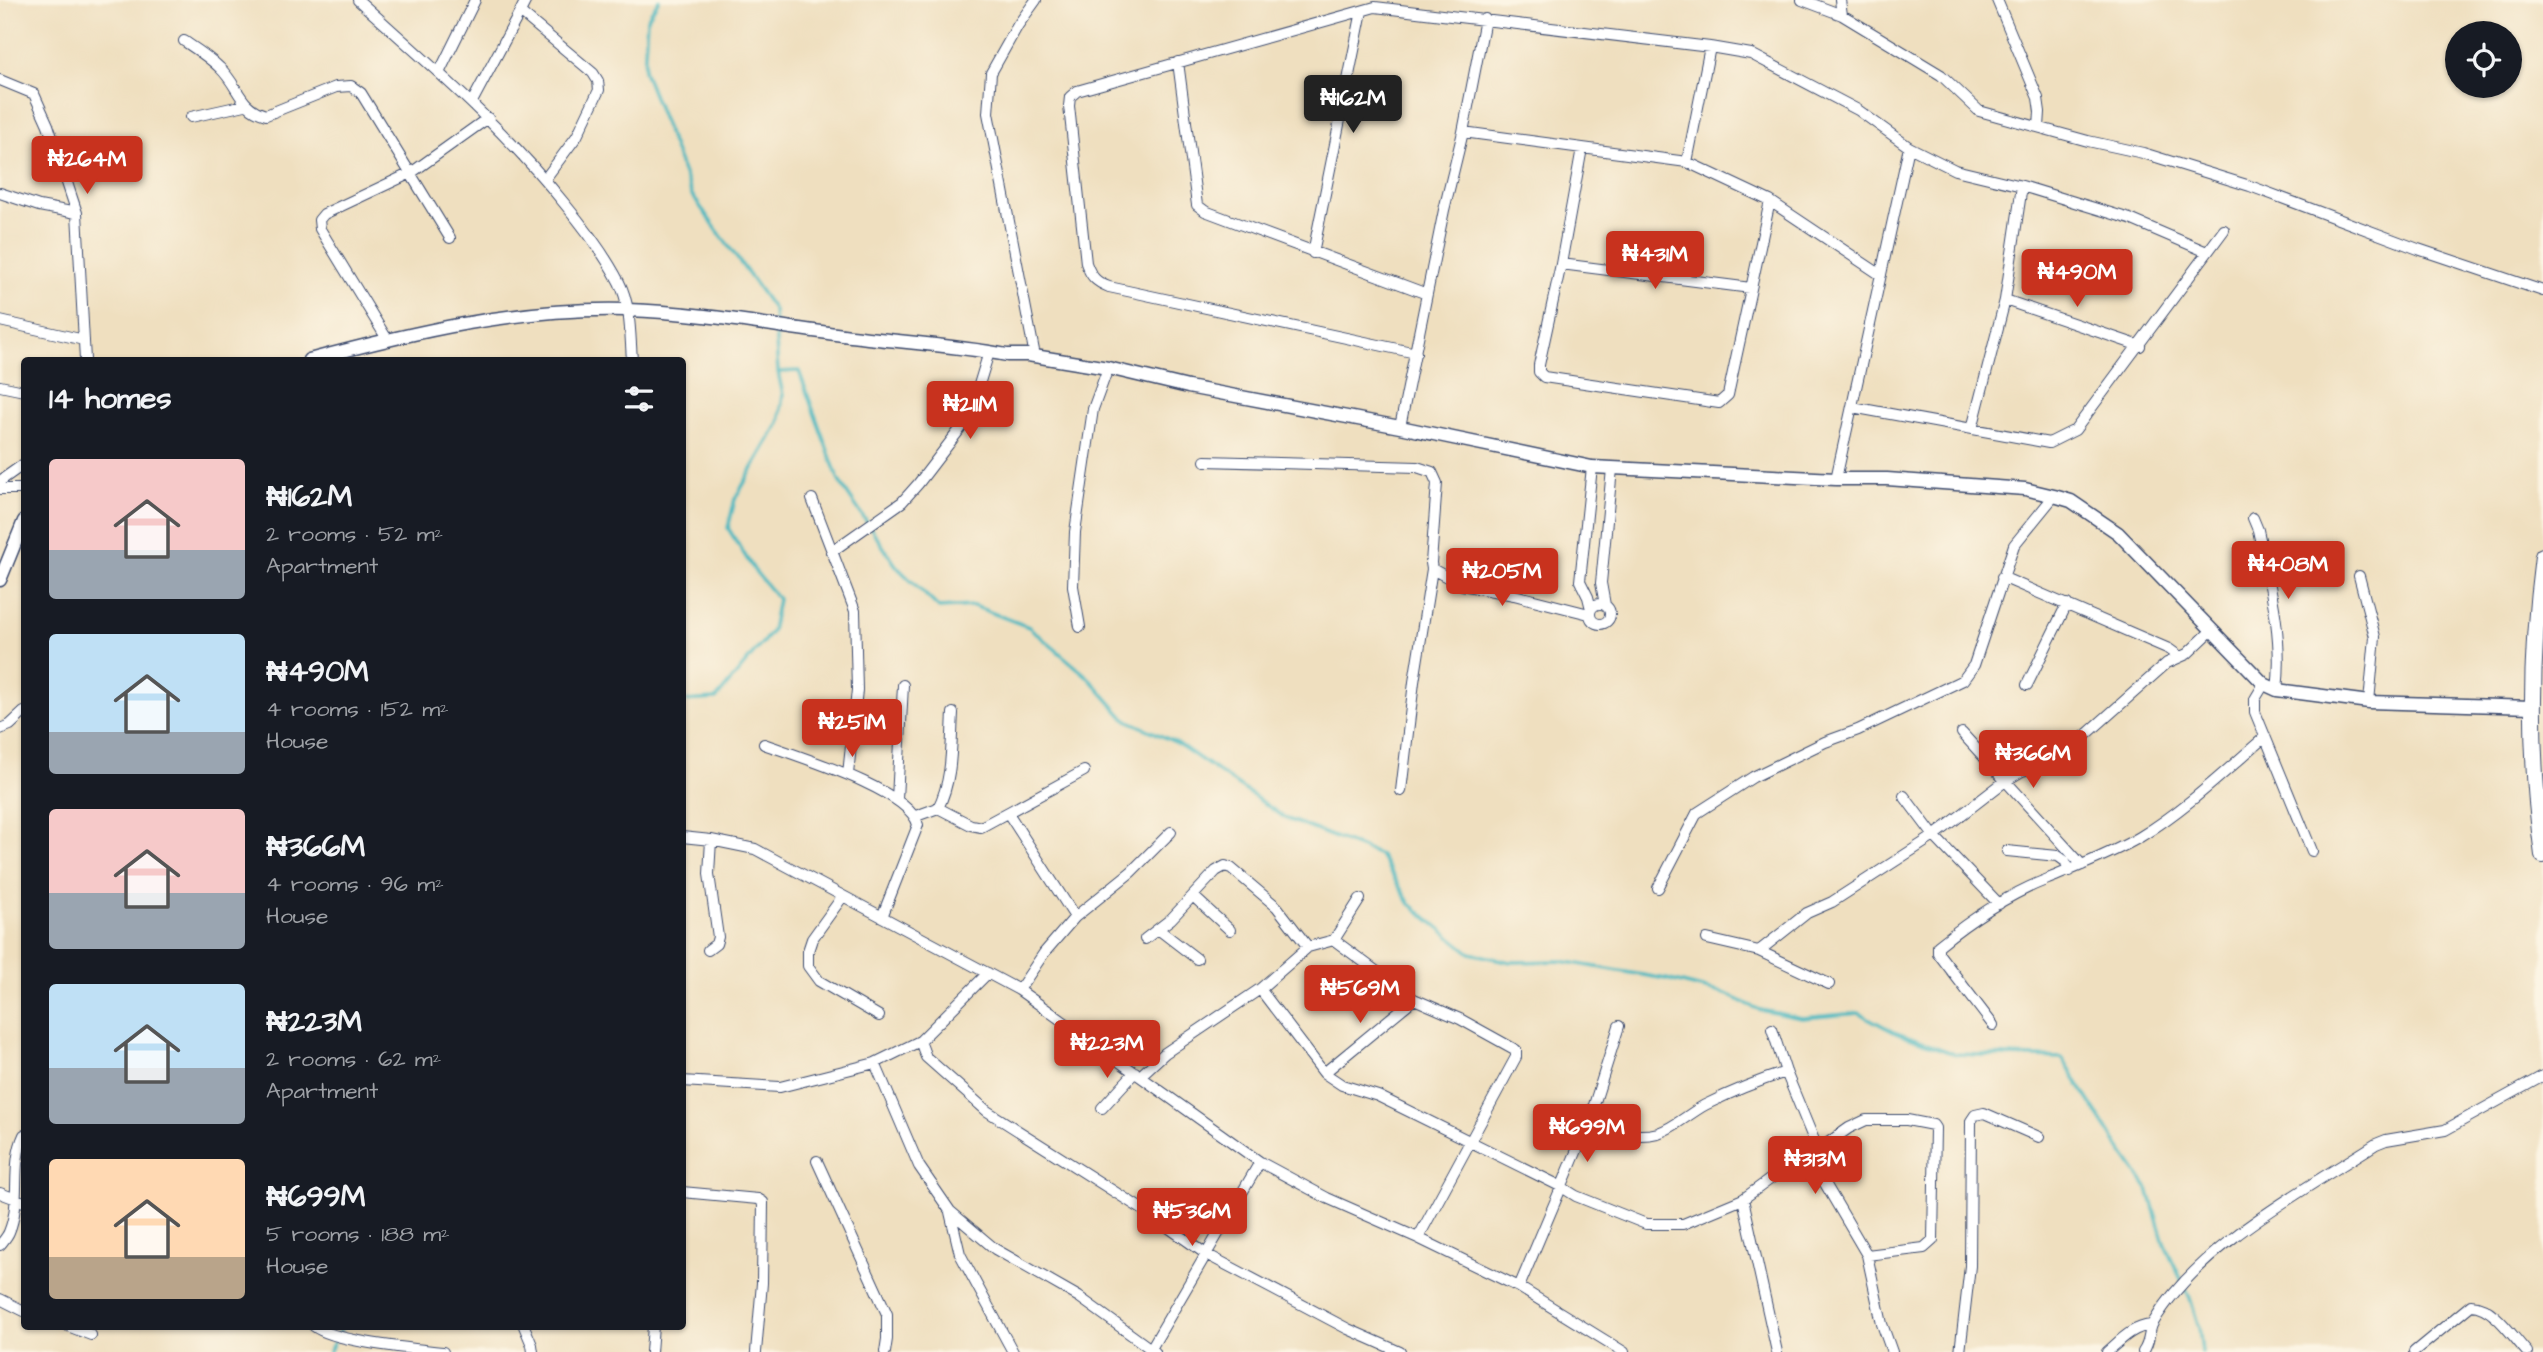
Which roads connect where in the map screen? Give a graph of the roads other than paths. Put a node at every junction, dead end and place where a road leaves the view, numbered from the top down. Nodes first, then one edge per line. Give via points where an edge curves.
1 (358, 0) edge
2 (475, 0) edge
3 (526, 0) edge
4 (1036, 0) edge
5 (1802, 0) edge
6 (1840, 0) edge
7 (1997, 0) edge
8 (1362, 11) junction
9 (520, 12) junction
10 (1842, 15) junction
11 (1485, 19) junction
12 (184, 41) dead end
13 (1710, 47) junction
14 (1178, 62) junction
15 (439, 73) junction
16 (0, 80) edge
17 (472, 102) junction
18 (245, 105) junction
19 (191, 117) dead end
20 (488, 118) junction
21 (2039, 127) junction
22 (1463, 132) junction
23 (1909, 147) junction
24 (1582, 148) junction
25 (1687, 162) junction
26 (411, 173) junction
27 (545, 180) junction
28 (2022, 187) junction
29 (0, 193) edge
30 (1770, 201) junction
31 (77, 213) junction
32 (2224, 230) dead end
33 (450, 238) dead end
34 (2207, 252) junction
35 (1314, 253) junction
36 (1562, 264) junction
37 (1881, 275) junction
38 (1751, 288) junction
39 (2543, 291) edge
40 (1427, 295) junction
41 (2005, 300) junction
42 (628, 310) junction
43 (0, 321) edge
44 (387, 339) junction
45 (84, 340) junction
46 (2140, 346) junction
47 (989, 352) junction
48 (1416, 353) junction
49 (1034, 356) junction
50 (85, 357) edge
51 (320, 357) edge
52 (632, 357) edge
53 (1108, 368) junction
54 (0, 386) edge
55 (21, 390) edge
56 (1852, 407) junction
57 (1400, 427) junction
58 (1972, 429) junction
59 (1205, 461) dead end
60 (21, 466) edge
61 (1592, 467) junction
62 (1612, 469) junction
63 (1836, 479) junction
64 (0, 481) edge
65 (0, 489) edge
66 (21, 489) edge
67 (2054, 496) junction
68 (812, 499) dead end
69 (2253, 517) dead end
70 (21, 526) edge
71 (831, 552) junction
72 (6, 554) edge
73 (2543, 556) edge
74 (1433, 569) junction
75 (2359, 576) dead end
76 (2002, 578) junction
77 (0, 580) edge
78 (2067, 604) junction
79 (1605, 605) junction
80 (1590, 611) junction
81 (1080, 627) dead end
82 (2211, 631) junction
83 (2180, 657) junction
84 (2264, 684) junction
85 (903, 685) dead end
86 (2027, 685) dead end
87 (2277, 690) junction
88 (2369, 702) junction
89 (2532, 707) junction
90 (953, 713) dead end
91 (21, 715) edge
92 (0, 729) edge
93 (1962, 733) dead end
94 (2265, 737) junction
95 (764, 744) dead end
96 (1084, 771) dead end
97 (848, 774) junction
98 (2004, 782) junction
99 (1401, 791) dead end
100 (1904, 796) dead end
101 (897, 799) junction
102 (938, 808) junction
103 (1008, 813) junction
104 (916, 817) junction
105 (1171, 832) dead end
106 (1934, 836) junction
107 (686, 837) edge
108 (711, 840) junction
109 (2007, 851) dead end
110 (2312, 851) dead end
111 (2543, 855) edge
112 (2082, 865) junction
113 (2070, 871) junction
114 (1658, 888) dead end
115 (843, 896) junction
116 (1193, 896) junction
117 (1360, 899) dead end
118 (1999, 904) junction
119 (881, 917) junction
120 (1075, 917) junction
121 (1158, 929) junction
122 (1230, 930) dead end
123 (1145, 939) dead end
124 (1707, 939) dead end
125 (1334, 940) junction
126 (1308, 947) junction
127 (708, 950) dead end
128 (1759, 951) junction
129 (1197, 959) dead end
130 (988, 973) junction
131 (1829, 984) dead end
132 (1019, 989) junction
133 (1260, 989) junction
134 (1414, 999) junction
135 (879, 1016) dead end
136 (1993, 1025) dead end
137 (1619, 1026) dead end
138 (1772, 1029) dead end
139 (920, 1041) junction
140 (875, 1063) junction
141 (1786, 1072) junction
142 (1324, 1073) junction
143 (1138, 1074) junction
144 (2543, 1076) edge
145 (686, 1081) edge
146 (1102, 1108) dead end
147 (1588, 1125) junction
148 (2039, 1138) dead end
149 (1470, 1142) junction
150 (21, 1143) edge
151 (1818, 1150) junction
152 (817, 1161) dead end
153 (1260, 1162) junction
154 (1560, 1186) junction
155 (686, 1192) edge
156 (0, 1193) edge
157 (1743, 1199) junction
158 (20, 1201) edge
159 (950, 1211) junction
160 (1418, 1238) junction
161 (0, 1245) edge
162 (1206, 1255) junction
163 (1867, 1255) junction
164 (1519, 1287) junction
165 (0, 1299) edge
166 (21, 1310) edge
167 (2151, 1325) junction
168 (78, 1330) edge
169 (319, 1330) edge
170 (526, 1330) edge
171 (653, 1330) edge
172 (91, 1335) dead end
173 (1151, 1351) edge
174 (443, 1352) edge
175 (533, 1352) edge
176 (651, 1352) edge
177 (756, 1352) edge
178 (885, 1352) edge
179 (1013, 1352) edge
180 (1400, 1352) edge
181 (1624, 1352) edge
182 (1777, 1352) edge
183 (1892, 1352) edge
184 (1960, 1352) edge
185 (2107, 1352) edge
186 (2143, 1352) edge
187 (2414, 1352) edge
188 (2527, 1352) edge

1 - 15 street
2 - 15 street
3 - 9 street
4 - 49 street via 991,73 988,113
5 - 10 street
6 - 10 street
7 - 21 street via 2038,98
8 - 11 street via 1375,7
8 - 14 street
8 - 35 street
9 - 17 street
9 - 27 street via 593,73 600,90 576,136
10 - 21 street via 1941,75 1979,111
11 - 13 street
11 - 22 street
12 - 18 street via 220,68
13 - 23 street via 1751,54 1858,110
13 - 25 street
14 - 35 street via 1197,205
14 - 48 street via 1077,90 1070,97 1091,276 1109,287
15 - 17 street
16 - 31 street via 34,94
17 - 20 street
18 - 19 street
18 - 26 street via 265,115 336,87 351,86 362,93
20 - 26 street
20 - 27 street
21 - 39 street via 2250,186
22 - 24 street
22 - 40 street
23 - 28 street via 1955,170
23 - 37 street
24 - 25 street
24 - 36 street
25 - 30 street
26 - 33 street
26 - 44 street via 318,220
27 - 42 street via 592,239 620,283
28 - 34 street via 2130,219
28 - 41 street
29 - 31 street
30 - 37 street
30 - 38 street
31 - 45 street
32 - 34 street
34 - 46 street
35 - 40 street
36 - 38 street
36 - 38 street via 1539,365 1544,377 1719,403 1728,396
37 - 56 street
40 - 48 street
41 - 46 street
41 - 58 street
42 - 44 street via 452,324
42 - 47 street
42 - 52 street
43 - 45 street
44 - 51 street
45 - 50 street
46 - 58 street via 2075,430 2063,438 2049,443
47 - 49 street
47 - 71 street via 964,424 918,484 902,502
48 - 57 street
49 - 53 street
53 - 57 street
53 - 81 street via 1093,409 1075,532 1073,586
54 - 55 street
56 - 58 street
56 - 63 street
57 - 61 street
59 - 74 street via 1417,467 1432,472 1437,483
60 - 64 street
61 - 62 street
61 - 80 street via 1580,581
62 - 63 street
62 - 79 street via 1601,583
63 - 67 street via 2025,489
65 - 66 street
67 - 76 street via 2014,545
67 - 82 street via 2071,501 2118,533
68 - 71 street
69 - 87 street via 2275,612 2280,666
70 - 72 street
71 - 97 street via 855,611 857,690
72 - 77 street
73 - 89 highway
74 - 80 street via 1462,585
74 - 99 street
75 - 88 street via 2375,637
76 - 78 street
76 - 114 street via 1974,665 1963,680 1753,777 1697,813
78 - 83 street
78 - 86 street
79 - 80 street via 1595,605
79 - 80 street via 1611,614 1605,624 1595,623
82 - 83 street
82 - 84 street
83 - 98 street via 2167,663 2060,758
84 - 87 street
84 - 94 street via 2255,699 2255,712
85 - 101 street
87 - 88 street
88 - 89 street
89 - 111 highway
90 - 102 street via 950,766
91 - 92 street
93 - 98 street
94 - 110 street
94 - 112 street via 2178,812
95 - 97 street
96 - 103 street
97 - 101 street
98 - 106 street
98 - 112 street
100 - 106 street
101 - 104 street
102 - 103 street via 981,827
102 - 104 street
103 - 120 street
104 - 119 street via 918,825
105 - 120 street
106 - 118 street
106 - 128 street via 1807,914
107 - 108 street
108 - 115 street via 755,849
108 - 127 street via 709,874 718,937
109 - 113 street via 2057,856
112 - 113 street
113 - 118 street
115 - 119 street
115 - 135 street via 812,939 808,966 819,982
116 - 121 street
116 - 122 street
116 - 126 street via 1225,866 1277,907
117 - 125 street
118 - 136 street via 1938,946 1938,954
119 - 130 street
120 - 132 street
121 - 123 street
121 - 129 street
124 - 128 street
125 - 126 street
125 - 134 street
126 - 133 street
128 - 131 street
130 - 132 street
130 - 139 street
132 - 143 street
133 - 142 street
133 - 143 street
134 - 142 street
134 - 149 street via 1516,1050
137 - 147 street
138 - 141 street
139 - 140 street
139 - 162 street via 926,1057 987,1111
140 - 145 street via 780,1087
140 - 159 street via 919,1166
141 - 147 street via 1705,1105 1658,1133 1640,1135
141 - 151 street
142 - 149 street via 1342,1086 1378,1096
143 - 146 street
143 - 153 street
144 - 167 street via 2445,1130 2376,1144 2236,1234 2208,1257
147 - 154 street
148 - 184 street via 1984,1113 1971,1121 1970,1266
149 - 154 street
149 - 160 street
150 - 158 street via 16,1172
151 - 157 street
151 - 163 street via 1813,1163
151 - 163 street via 1866,1120 1908,1120 1935,1129 1933,1240 1924,1248
152 - 178 street via 887,1314
153 - 160 street
153 - 162 street
154 - 157 street via 1646,1224 1683,1224
154 - 164 street
155 - 177 street via 763,1202
156 - 158 street
157 - 182 street
158 - 161 street
159 - 173 street via 995,1249 1079,1297
159 - 179 street via 960,1254
160 - 164 street
162 - 173 street
162 - 180 street
163 - 183 street
164 - 181 street
165 - 166 street
167 - 185 street via 2132,1331
167 - 186 street
168 - 172 street
169 - 174 street via 369,1343
170 - 175 street
171 - 176 street
187 - 188 street via 2471,1305 2479,1305

